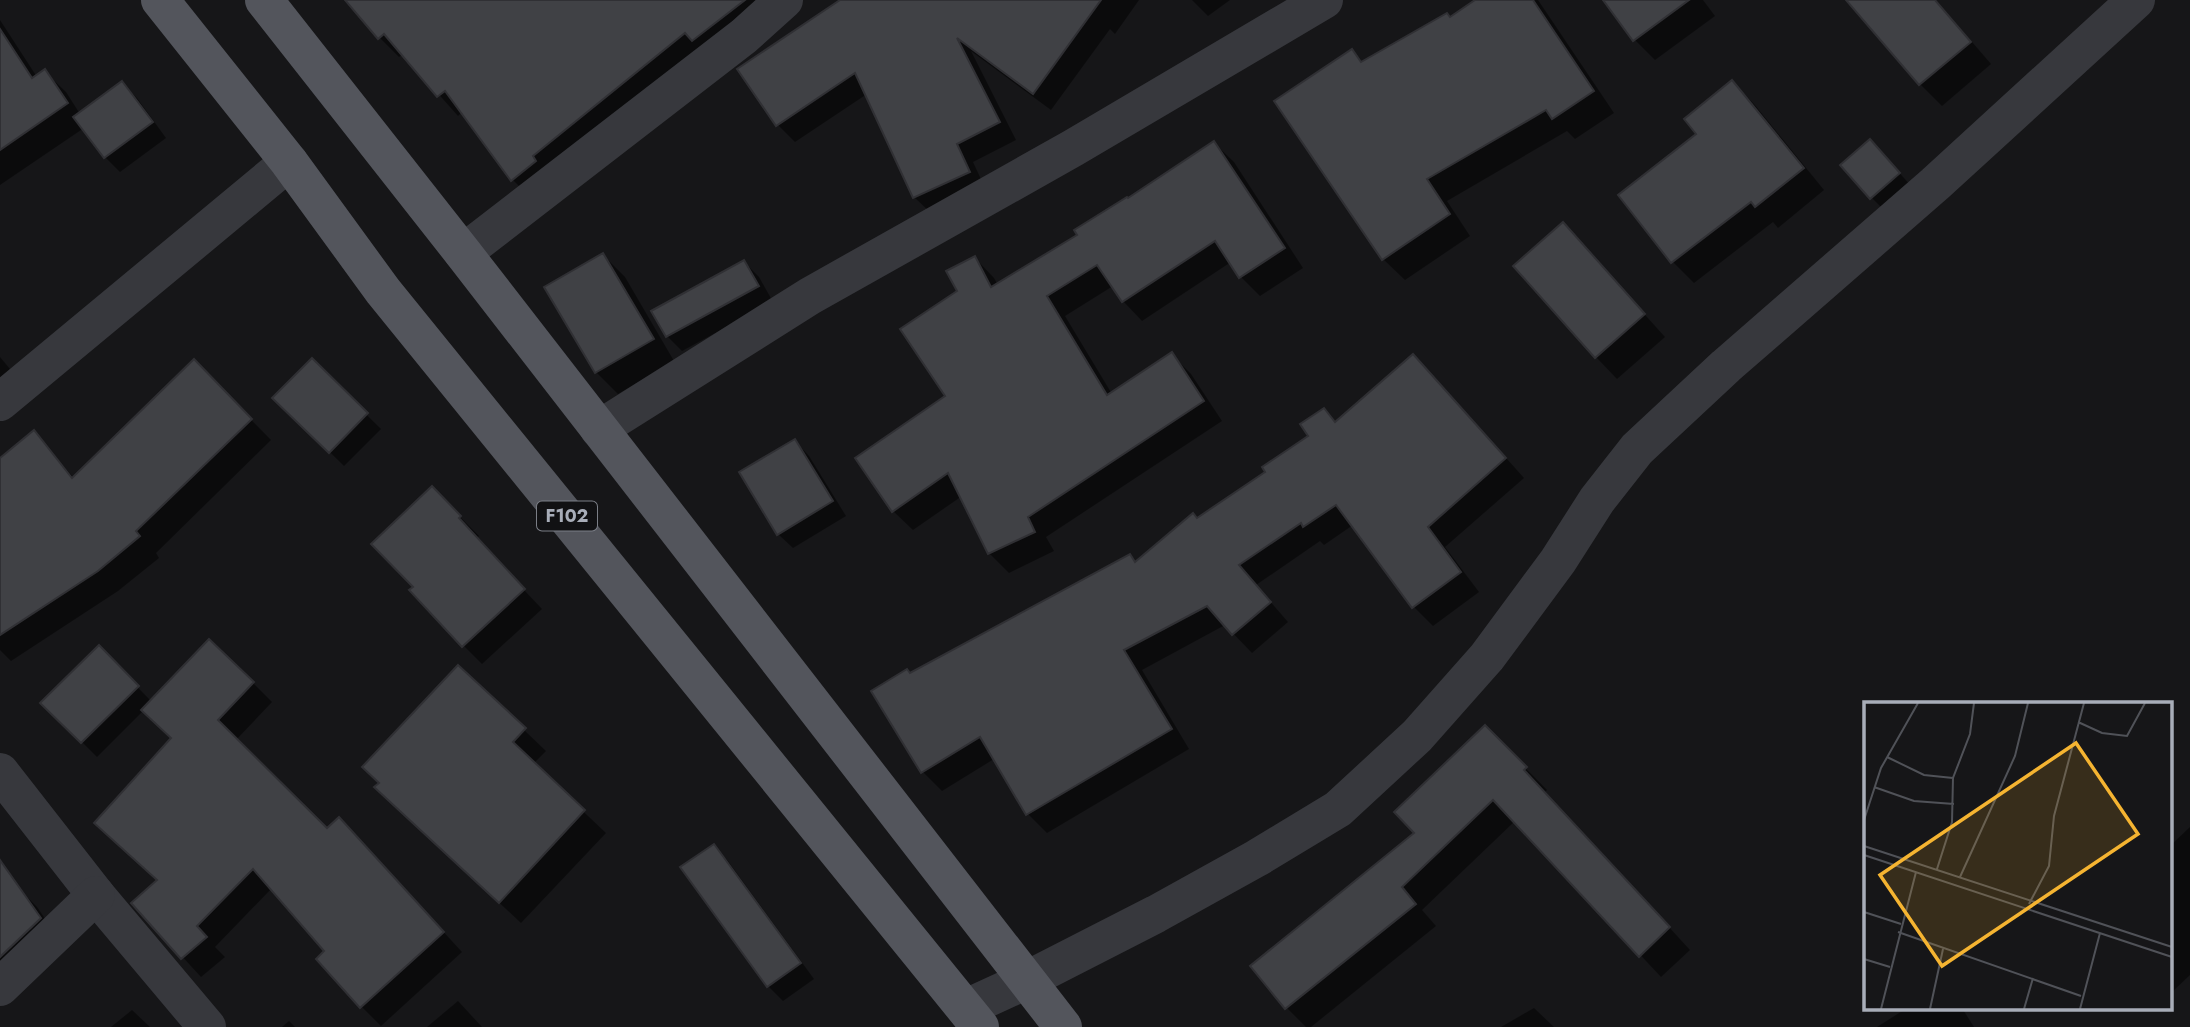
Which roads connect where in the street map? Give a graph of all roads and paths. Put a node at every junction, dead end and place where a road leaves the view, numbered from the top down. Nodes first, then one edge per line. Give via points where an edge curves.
1 (160, 0) edge
2 (264, 0) edge
3 (783, 0) edge
4 (1324, 0) edge
5 (2136, 0) edge
6 (289, 162) junction
7 (463, 253) junction
8 (0, 402) edge
9 (599, 429) junction
10 (0, 772) edge
11 (96, 895) junction
12 (1027, 981) junction
13 (0, 987) edge
14 (973, 1017) edge
15 (207, 1027) edge
16 (1063, 1027) edge

1 - 6 main road, F102
2 - 7 main road
3 - 7 street via 744,36
4 - 9 street via 810,296
5 - 12 street via 1637,449 1488,657 1417,736 1338,809 1156,914
6 - 8 street
6 - 14 main road, F102 via 383,290
7 - 9 main road
9 - 12 main road
10 - 11 street
11 - 13 street
11 - 15 street
12 - 14 street
12 - 16 main road

